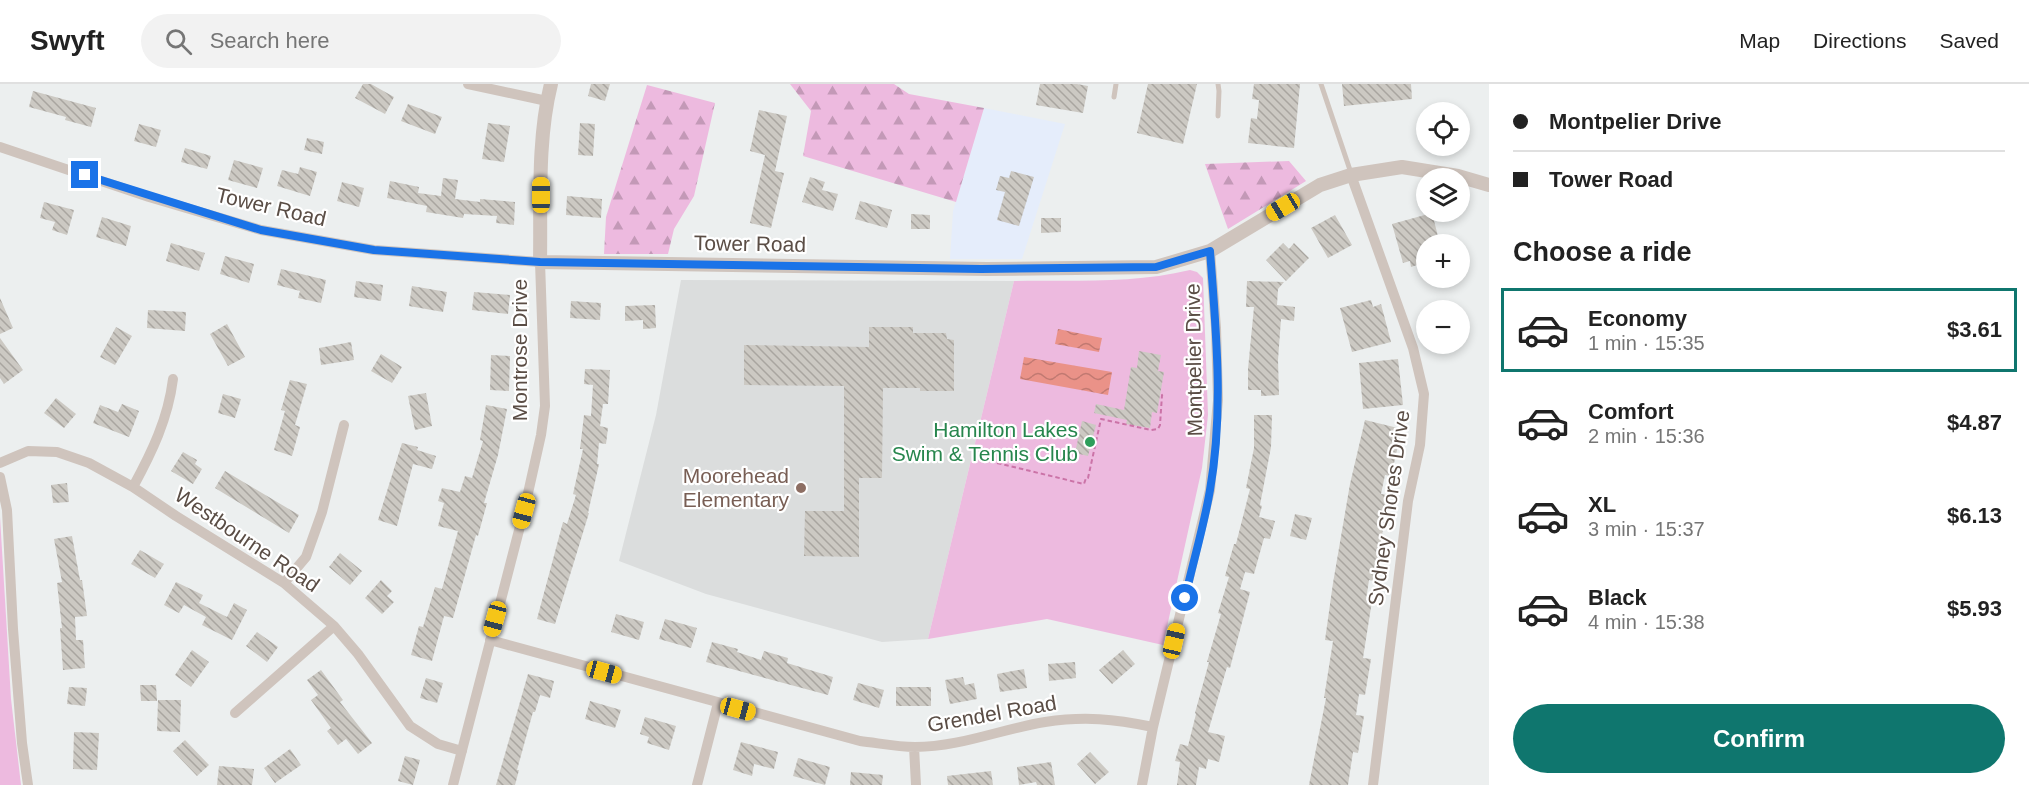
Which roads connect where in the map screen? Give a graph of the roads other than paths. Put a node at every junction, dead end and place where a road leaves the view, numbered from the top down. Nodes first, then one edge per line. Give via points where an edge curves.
1 (468, 84) edge
2 (551, 84) edge
3 (1116, 84) edge
4 (1218, 84) edge
5 (1321, 84) edge
6 (1114, 97) dead end
7 (547, 101) junction
8 (1218, 116) dead end
9 (0, 147) edge
10 (1351, 175) junction
11 (1489, 185) edge
12 (1210, 251) junction
13 (540, 262) junction
14 (173, 379) dead end
15 (344, 425) dead end
16 (0, 463) edge
17 (0, 477) edge
18 (133, 487) junction
19 (284, 583) junction
20 (334, 626) junction
21 (490, 640) junction
22 (718, 703) junction
23 (236, 713) dead end
24 (1154, 727) junction
25 (914, 747) junction
26 (462, 751) junction
27 (28, 785) edge
28 (453, 785) edge
29 (698, 785) edge
30 (916, 785) edge
31 (1142, 785) edge
32 (1373, 785) edge

1 - 7 street
2 - 7 street, Montrose Drive
3 - 6 lane
4 - 8 lane
5 - 10 lane
7 - 13 street, Montrose Drive
9 - 13 street, Tower Road via 261,230 374,250
10 - 11 street, Tower Road via 1402,167
10 - 12 street, Tower Road via 1320,185
10 - 32 street, Sydney Shores Drive via 1413,348 1424,394
12 - 13 street, Tower Road via 1156,267 981,269
12 - 24 street, Montpelier Drive via 1218,400 1210,490
13 - 21 street, Montrose Drive via 545,406 524,511
14 - 18 street via 170,405
15 - 19 street via 322,512 306,556
16 - 18 street, Westbourne Road via 27,451 57,452 89,463
17 - 27 street via 7,510 13,629
18 - 19 street, Westbourne Road
19 - 20 street, Westbourne Road
20 - 23 street
20 - 26 street, Westbourne Road via 410,726 438,744
21 - 22 street, Grendel Road
21 - 26 street, Montrose Drive
22 - 25 street, Grendel Road via 860,741
22 - 29 street
24 - 25 street, Grendel Road via 1080,718
24 - 31 street, Montpelier Drive
25 - 30 street
26 - 28 street, Montrose Drive

